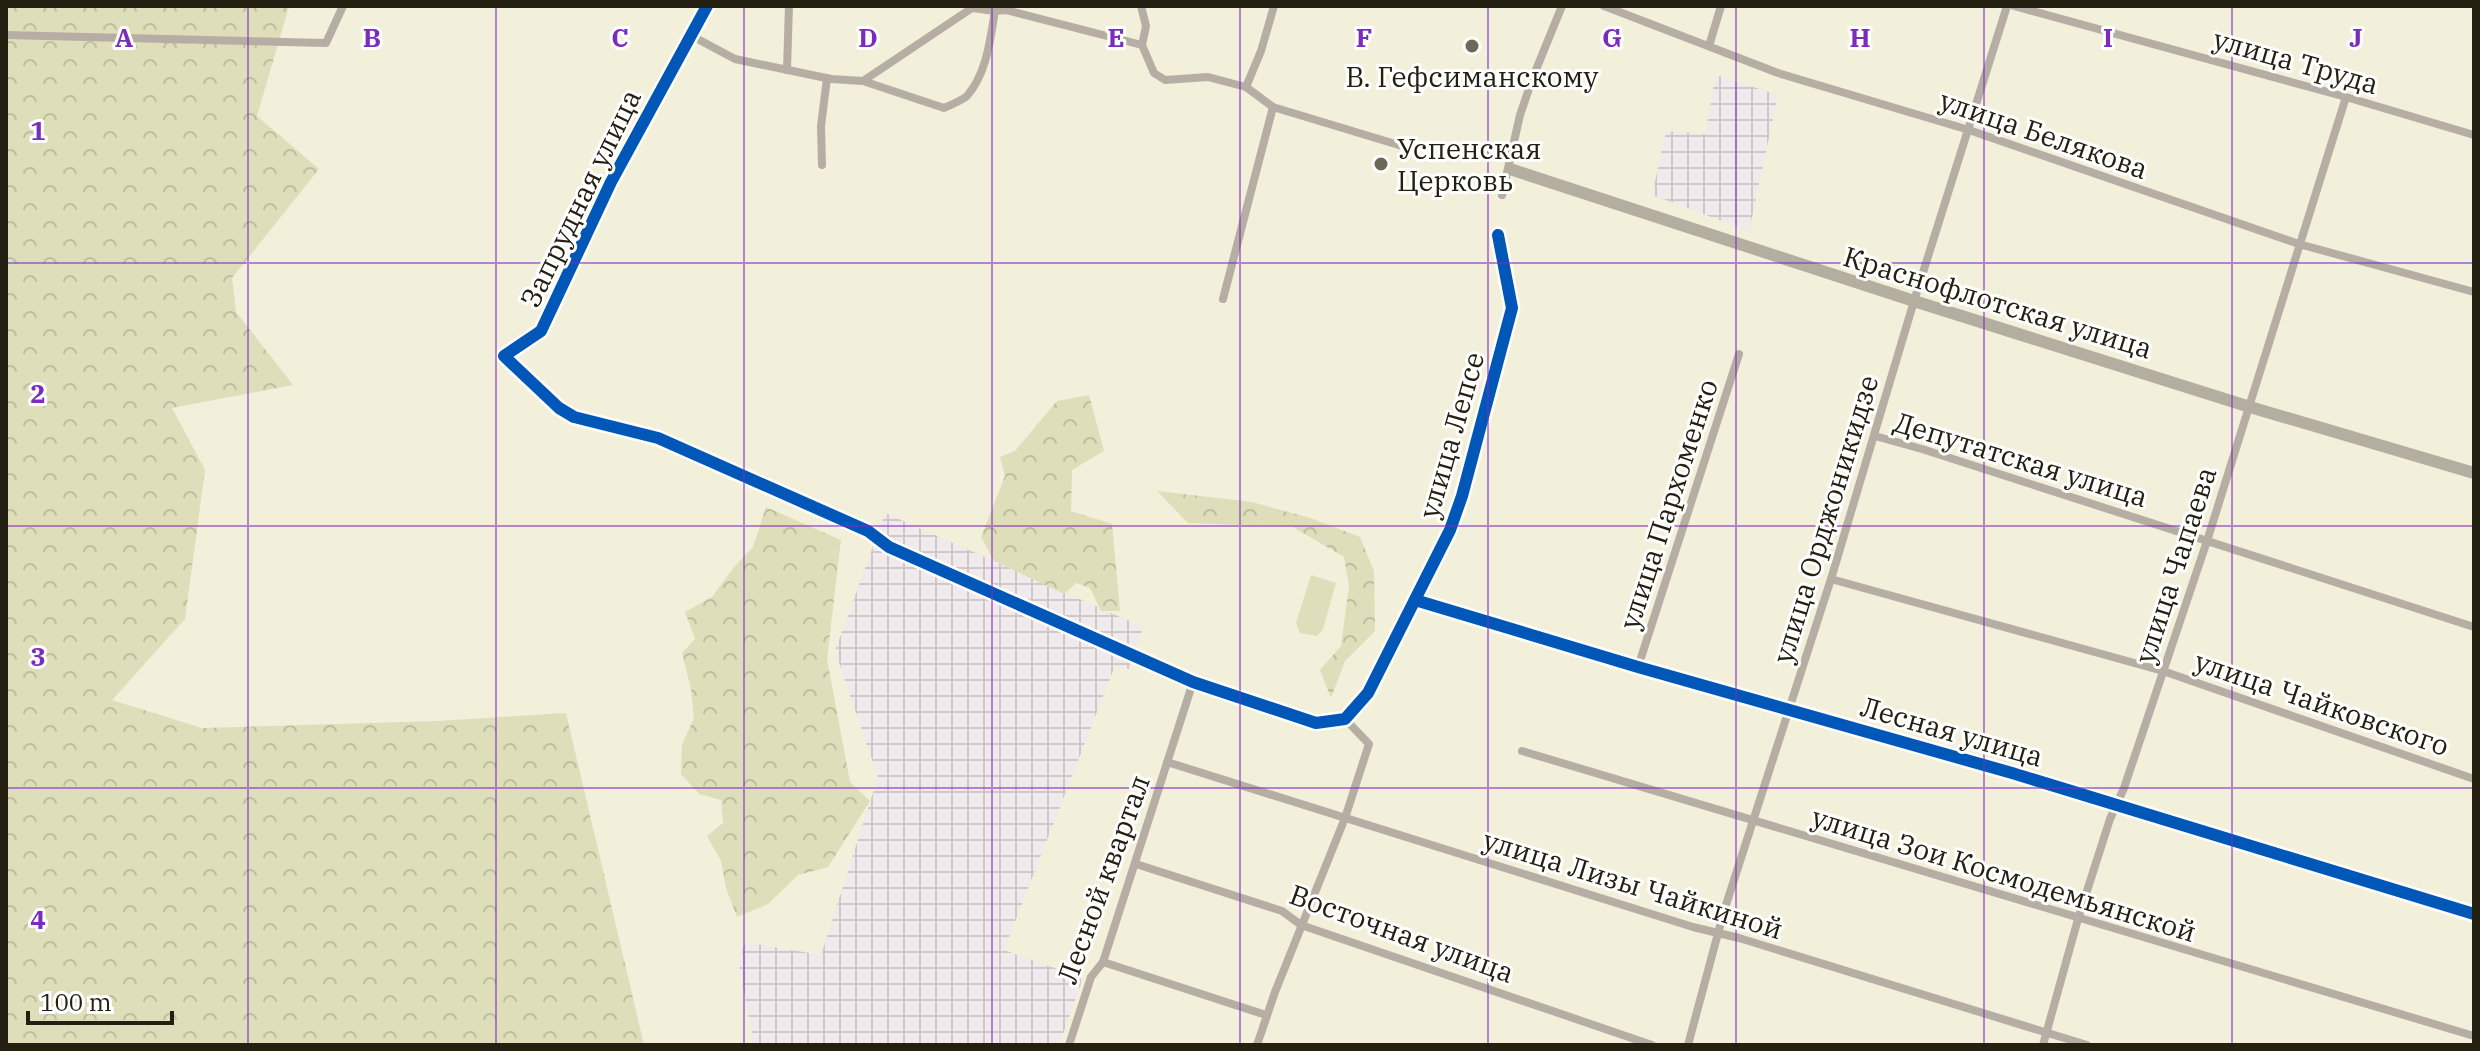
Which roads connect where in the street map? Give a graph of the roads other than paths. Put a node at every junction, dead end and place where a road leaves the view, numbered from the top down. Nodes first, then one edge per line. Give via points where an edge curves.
1 (343, 6) edge
2 (707, 6) edge
3 (789, 6) edge
4 (1141, 6) edge
5 (1274, 6) edge
6 (1562, 6) edge
7 (1604, 6) edge
8 (1721, 6) edge
9 (2007, 6) edge
10 (2014, 6) edge
11 (977, 7) edge
12 (1007, 8) edge
13 (995, 11) junction
14 (6, 35) edge
15 (692, 36) junction
16 (1142, 45) junction
17 (1709, 46) junction
18 (787, 70) junction
19 (827, 78) junction
20 (863, 81) junction
21 (1246, 87) junction
22 (2346, 97) junction
23 (1273, 107) junction
24 (1969, 130) junction
25 (2474, 135) edge
26 (1402, 146) dead end
27 (822, 165) dead end
28 (1510, 169) junction
29 (1502, 195) dead end
30 (1498, 235) dead end
31 (2299, 244) junction
32 (2474, 292) edge
33 (1223, 299) dead end
34 (1914, 301) junction
35 (1739, 354) dead end
36 (2250, 407) junction
37 (1875, 436) junction
38 (2474, 473) edge
39 (2207, 541) junction
40 (1831, 579) junction
41 (1415, 600) junction
42 (2474, 627) edge
43 (1638, 667) junction
44 (2163, 671) junction
45 (1193, 682) junction
46 (1789, 709) junction
47 (1345, 719) junction
48 (1522, 751) dead end
49 (1167, 762) junction
50 (2474, 779) edge
51 (2117, 805) junction
52 (1345, 818) junction
53 (1752, 821) junction
54 (1136, 864) junction
55 (2474, 914) edge
56 (2078, 919) junction
57 (1301, 925) junction
58 (1719, 932) junction
59 (1103, 962) junction
60 (1266, 1015) junction
61 (2047, 1032) junction
62 (2474, 1036) edge
63 (1069, 1045) edge
64 (1257, 1045) edge
65 (1652, 1045) edge
66 (1688, 1045) edge
67 (2043, 1045) edge
68 (2087, 1045) edge

1 - 14 street via 326,43
2 - 15 street, Запрудная улица
3 - 18 street
4 - 16 street via 1146,26
5 - 21 street
6 - 28 street via 1520,115
7 - 17 street, улица Белякова
8 - 17 street
9 - 24 street, улица Орджоникидзе
10 - 22 street, улица Труда
11 - 13 street
11 - 20 street
12 - 13 street
12 - 16 street
13 - 20 street via 981,73 965,98 944,108
15 - 18 street via 735,59
15 - 45 street, Запрудная улица via 611,182 541,331 504,356 574,417 658,438
16 - 21 street via 1154,73 1165,80 1208,77
17 - 24 street, улица Белякова via 1778,73
18 - 19 street
19 - 20 street
19 - 27 street
21 - 23 street
22 - 25 street, улица Труда
22 - 31 street, улица Чапаева
23 - 26 street
23 - 33 street
24 - 31 street, улица Белякова
24 - 34 street, улица Орджоникидзе
28 - 29 street
28 - 34 street, Краснофлотская улица
30 - 41 street, улица Лепсе via 1512,308 1462,496
31 - 32 street, улица Белякова
31 - 36 street, улица Чапаева
34 - 36 street, Краснофлотская улица
34 - 37 street, улица Орджоникидзе
35 - 43 street, улица Пархоменко
36 - 38 street, Краснофлотская улица
36 - 39 street, улица Чапаева
37 - 39 street, Депутатская улица
37 - 40 street, улица Орджоникидзе
39 - 42 street, Депутатская улица
39 - 44 street, улица Чапаева
40 - 44 street, улица Чайковского
40 - 46 street, улица Орджоникидзе
41 - 43 street, Лесная улица
41 - 47 street, улица Лепсе via 1368,693
43 - 46 street, Лесная улица
44 - 50 street, улица Чайковского
44 - 51 street, улица Чапаева
45 - 47 street via 1316,723
45 - 49 street, Лесной квартал
46 - 51 street, Лесная улица
46 - 53 street, улица Орджоникидзе
47 - 52 street via 1369,744
48 - 53 street, улица Зои Космодемьянской
49 - 52 street, улица Лизы Чайкиной
49 - 54 street, Лесной квартал
51 - 55 street, Лесная улица
51 - 56 street, улица Чапаева
52 - 57 street
52 - 58 street, улица Лизы Чайкиной
53 - 56 street, улица Зои Космодемьянской
53 - 58 street, улица Орджоникидзе
54 - 57 street, Восточная улица via 1282,911
54 - 59 street, Лесной квартал
56 - 61 street, улица Чапаева
56 - 62 street, улица Зои Космодемьянской
57 - 60 street
57 - 65 street, Восточная улица
58 - 61 street, улица Лизы Чайкиной
58 - 66 street, улица Орджоникидзе
59 - 60 street
59 - 63 street, Лесной квартал via 1091,977
60 - 64 street
61 - 67 street, улица Чапаева
61 - 68 street, улица Лизы Чайкиной

